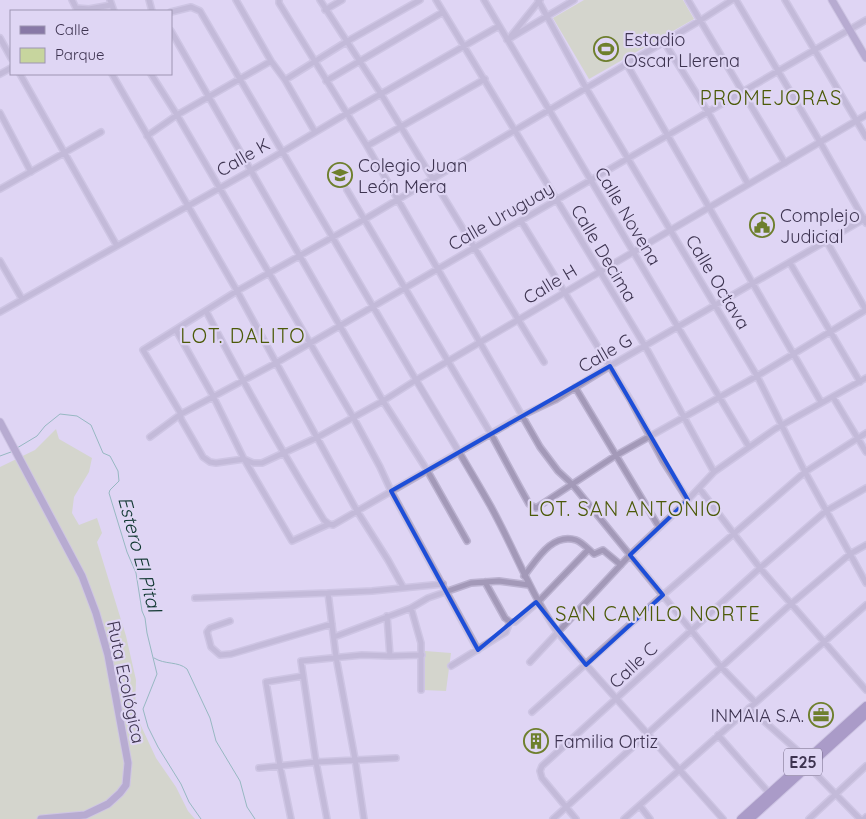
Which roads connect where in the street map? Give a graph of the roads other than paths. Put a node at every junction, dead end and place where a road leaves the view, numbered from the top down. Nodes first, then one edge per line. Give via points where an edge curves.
1 (72, 0) edge
2 (189, 0) edge
3 (236, 0) edge
4 (279, 0) edge
5 (320, 0) edge
6 (342, 0) edge
7 (420, 0) edge
8 (436, 0) edge
9 (484, 0) edge
10 (574, 0) edge
11 (688, 0) edge
12 (732, 0) edge
13 (736, 0) edge
14 (786, 0) edge
15 (832, 0) edge
16 (539, 1) edge
17 (110, 3) edge
18 (191, 7) junction
19 (81, 10) edge
20 (325, 10) junction
21 (172, 12) edge
22 (443, 12) junction
23 (546, 16) junction
24 (701, 20) junction
25 (866, 20) edge
26 (499, 26) junction
27 (850, 30) junction
28 (172, 33) edge
29 (0, 38) edge
30 (507, 40) junction
31 (346, 42) junction
32 (664, 42) junction
33 (464, 46) junction
34 (815, 50) junction
35 (10, 56) edge
36 (866, 58) edge
37 (271, 61) junction
38 (359, 61) junction
39 (315, 62) junction
40 (626, 63) junction
41 (778, 71) junction
42 (21, 75) edge
43 (113, 75) edge
44 (152, 75) edge
45 (240, 79) junction
46 (485, 79) junction
47 (284, 80) junction
48 (326, 81) junction
49 (586, 88) junction
50 (743, 92) junction
51 (381, 94) junction
52 (210, 98) junction
53 (549, 110) junction
54 (708, 112) junction
55 (0, 113) edge
56 (346, 114) junction
57 (866, 115) edge
58 (177, 116) junction
59 (856, 121) junction
60 (401, 128) junction
61 (514, 129) junction
62 (101, 132) dead end
63 (315, 132) junction
64 (147, 136) junction
65 (667, 136) junction
66 (866, 137) edge
67 (820, 142) junction
68 (367, 146) junction
69 (282, 151) junction
70 (64, 153) junction
71 (629, 158) junction
72 (785, 163) junction
73 (250, 170) junction
74 (31, 172) junction
75 (433, 178) junction
76 (591, 180) junction
77 (748, 184) junction
78 (219, 187) junction
79 (0, 189) edge
80 (347, 190) dead end
81 (396, 200) junction
82 (556, 200) junction
83 (187, 206) junction
84 (708, 208) junction
85 (365, 219) junction
86 (865, 220) edge
87 (520, 221) junction
88 (671, 230) junction
89 (333, 237) junction
90 (827, 242) junction
91 (117, 246) junction
92 (475, 247) junction
93 (634, 252) junction
94 (300, 255) junction
95 (0, 261) edge
96 (790, 263) junction
97 (437, 269) junction
98 (599, 272) junction
99 (269, 273) junction
100 (752, 284) junction
101 (404, 288) junction
102 (237, 291) junction
103 (565, 293) junction
104 (22, 300) junction
105 (373, 306) junction
106 (716, 306) junction
107 (866, 310) edge
108 (206, 311) junction
109 (0, 312) edge
110 (519, 320) junction
111 (340, 326) junction
112 (678, 327) junction
113 (176, 330) junction
114 (832, 332) junction
115 (310, 343) junction
116 (480, 343) junction
117 (645, 346) junction
118 (794, 354) junction
119 (447, 362) junction
120 (544, 362) dead end
121 (276, 363) junction
122 (610, 366) junction
123 (757, 376) junction
124 (866, 378) edge
125 (416, 380) junction
126 (242, 381) junction
127 (860, 382) junction
128 (574, 387) junction
129 (213, 396) junction
130 (719, 397) junction
131 (833, 397) junction
132 (383, 401) junction
133 (821, 402) junction
134 (181, 414) junction
135 (523, 415) junction
136 (684, 416) junction
137 (353, 418) junction
138 (1, 423) edge
139 (781, 425) junction
140 (866, 433) edge
141 (491, 434) junction
142 (150, 437) dead end
143 (318, 437) junction
144 (649, 437) junction
145 (857, 438) junction
146 (749, 446) junction
147 (866, 452) edge
148 (458, 453) junction
149 (283, 454) junction
150 (615, 456) junction
151 (244, 460) junction
152 (427, 470) junction
153 (714, 472) junction
154 (805, 472) junction
155 (572, 484) junction
156 (699, 488) junction
157 (866, 488) edge
158 (391, 491) junction
159 (688, 500) junction
160 (357, 511) junction
161 (826, 511) junction
162 (329, 524) junction
163 (659, 527) junction
164 (735, 533) junction
165 (467, 541) dead end
166 (866, 545) edge
167 (588, 550) junction
168 (850, 554) junction
169 (630, 555) junction
170 (621, 565) junction
171 (760, 568) junction
172 (524, 576) junction
173 (485, 582) junction
174 (866, 583) edge
175 (443, 584) junction
176 (529, 585) junction
177 (403, 587) junction
178 (447, 592) junction
179 (328, 593) junction
180 (663, 595) junction
181 (195, 598) dead end
182 (538, 602) junction
183 (792, 603) junction
184 (866, 606) edge
185 (411, 608) junction
186 (387, 616) junction
187 (230, 621) dead end
188 (510, 622) junction
189 (332, 624) junction
190 (690, 630) junction
191 (558, 633) junction
192 (334, 637) junction
193 (824, 641) junction
194 (478, 650) junction
195 (422, 655) junction
196 (390, 656) junction
197 (336, 657) junction
198 (530, 662) dead end
199 (586, 665) junction
200 (451, 666) dead end
201 (720, 667) junction
202 (302, 676) junction
203 (421, 690) dead end
204 (866, 690) edge
205 (617, 699) junction
206 (756, 702) junction
207 (866, 706) edge
208 (749, 708) junction
209 (532, 712) dead end
210 (866, 714) edge
211 (647, 734) junction
212 (718, 735) junction
213 (396, 758) dead end
214 (355, 759) junction
215 (316, 762) junction
216 (807, 763) junction
217 (280, 766) junction
218 (866, 766) edge
219 (259, 768) dead end
220 (679, 770) junction
221 (769, 793) junction
222 (836, 794) junction
223 (640, 806) junction
224 (566, 807) junction
225 (41, 819) edge
226 (291, 819) edge
227 (327, 819) edge
228 (363, 819) edge
229 (553, 819) edge
230 (576, 819) edge
231 (624, 819) edge
232 (650, 819) edge
233 (723, 819) edge
234 (741, 819) edge
235 (750, 819) edge
236 (809, 819) edge
237 (860, 819) edge

1 - 19 street
2 - 18 street
3 - 37 street
4 - 39 street
5 - 20 street
6 - 20 street
7 - 31 street
8 - 22 street, Calle Decima
9 - 26 street, Calle Novena
10 - 23 street
11 - 24 street
12 - 24 street
13 - 41 street
14 - 34 street
15 - 27 main road
16 - 23 street, Calle Octava
16 - 30 street
17 - 19 street
18 - 21 street
18 - 45 street via 200,11
20 - 31 street
22 - 33 street, Calle Decima
22 - 38 street
23 - 30 street
23 - 49 street, Calle Octava
24 - 32 street
24 - 50 street
25 - 27 street, Calle Uruguay
26 - 30 street, Calle Novena
26 - 33 street, Calle K
27 - 34 street, Calle Uruguay
27 - 36 main road
28 - 52 street
29 - 35 street
30 - 53 street, Calle Novena
31 - 38 street
31 - 39 street
32 - 40 street
32 - 54 street
33 - 46 street, Calle Decima
33 - 51 street, Calle K
34 - 41 street, Calle Uruguay
34 - 59 street
37 - 45 street
37 - 47 street
38 - 48 street
38 - 51 street
39 - 47 street
39 - 48 street
40 - 49 street
40 - 65 street
41 - 50 street, Calle Uruguay
41 - 67 street
42 - 70 street
43 - 64 street
44 - 58 street
45 - 52 street
45 - 69 street
46 - 60 street
46 - 61 street, Calle Decima
47 - 63 street
48 - 56 street
49 - 53 street
49 - 71 street, Calle Octava
50 - 54 street, Calle Uruguay
50 - 72 street
51 - 56 street, Calle K
51 - 60 street
52 - 58 street
52 - 73 street
53 - 61 street
53 - 76 street, Calle Novena
54 - 65 street, Calle Uruguay
54 - 77 street
55 - 74 street
56 - 63 street, Calle K
56 - 68 street
57 - 59 street, Calle H
58 - 64 street
58 - 78 street
59 - 66 street
59 - 67 street, Calle H
60 - 68 street
60 - 75 street
61 - 75 street
61 - 82 street, Calle Decima
62 - 70 street
63 - 69 street, Calle K
64 - 83 street
65 - 71 street, Calle Uruguay
65 - 84 street
67 - 72 street, Calle H
67 - 86 street
68 - 81 street
69 - 73 street, Calle K
69 - 89 street
70 - 74 street
70 - 91 street
71 - 76 street, Calle Uruguay
71 - 88 street, Calle Octava
72 - 77 street, Calle H
73 - 78 street, Calle K
73 - 94 street
74 - 79 street
75 - 81 street
75 - 92 street
76 - 82 street, Calle Uruguay
76 - 93 street, Calle Novena
77 - 84 street, Calle H
78 - 83 street, Calle K
78 - 99 street
80 - 85 street
81 - 85 street
81 - 97 street
82 - 87 street, Calle Uruguay
82 - 98 street, Calle Decima
83 - 91 street, Calle K
83 - 102 street
84 - 88 street, Calle H
84 - 100 street
85 - 89 street
85 - 101 street
86 - 90 street, Calle G
87 - 92 street, Calle Uruguay
87 - 103 street
88 - 93 street, Calle H
88 - 106 street, Calle Octava
89 - 94 street
89 - 105 street
90 - 96 street, Calle G
90 - 107 street
91 - 104 street, Calle K
92 - 97 street, Calle Uruguay
92 - 110 street
93 - 98 street, Calle H
93 - 112 street, Calle Novena
94 - 99 street
94 - 111 street
95 - 104 street
96 - 100 street, Calle G
96 - 114 street
97 - 101 street, Calle Uruguay
97 - 116 street
98 - 103 street, Calle H
98 - 117 street, Calle Decima
99 - 102 street
99 - 115 street
100 - 106 street, Calle G
100 - 118 street
101 - 105 street, Calle Uruguay
101 - 119 street
102 - 108 street
102 - 121 street
103 - 110 street, Calle H
103 - 122 street
104 - 109 street, Calle K
105 - 111 street, Calle Uruguay
105 - 125 street
106 - 112 street, Calle G
106 - 123 street, Calle Octava
107 - 114 street
108 - 113 street
108 - 126 street
110 - 116 street, Calle H
110 - 120 street
111 - 115 street, Calle Uruguay
111 - 132 street
112 - 117 street, Calle G
112 - 130 street, Calle Novena
113 - 129 street
113 - 134 street, Calle H via 143,350
114 - 118 street
114 - 127 street
115 - 121 street, Calle Uruguay
115 - 137 street
116 - 119 street, Calle H
116 - 135 street
117 - 122 street, Calle G
117 - 136 street, Calle Decima
118 - 123 street
118 - 133 street
119 - 125 street, Calle H
119 - 141 street
121 - 126 street, Calle Uruguay
121 - 143 street
122 - 128 street, Calle G
122 - 144 street
123 - 130 street
123 - 139 street, Calle Octava
124 - 127 street
125 - 132 street, Calle H
125 - 148 street
126 - 129 street, Calle Uruguay
126 - 149 street
127 - 131 street
128 - 135 street, Calle G
128 - 150 street
129 - 134 street, Calle Uruguay
129 - 151 street
130 - 136 street
130 - 146 street, Calle Novena
131 - 133 street
131 - 145 street
132 - 137 street, Calle H
132 - 152 street
133 - 139 street
134 - 142 street, Calle Uruguay
134 - 151 street, Calle H via 203,457 216,463
135 - 141 street, Calle G
135 - 155 street via 540,447
136 - 144 street
136 - 153 street, Calle Decima
137 - 143 street, Calle H
137 - 158 street
138 - 225 main road, Ruta Ecológica via 82,576 96,613 108,655 128,763 126,785 108,804 85,815
139 - 146 street
139 - 154 street, Calle Octava
140 - 145 street
141 - 148 street, Calle G
141 - 155 street via 529,504 536,508
143 - 149 street, Calle H
143 - 160 street
144 - 150 street
144 - 159 street
145 - 147 street
145 - 154 street
146 - 153 street
148 - 152 street, Calle G
148 - 172 street via 490,506
149 - 151 street, Calle H via 258,463
149 - 162 street
150 - 155 street
150 - 163 street
151 - 162 street, Calle G via 292,541
152 - 158 street, Calle G
152 - 165 street
153 - 156 street
154 - 161 street, Calle Octava
154 - 164 street
155 - 169 street
156 - 159 street
156 - 164 street
157 - 161 street, Calle C
158 - 160 street, Calle G
158 - 175 street
159 - 163 street
160 - 162 street, Calle G via 334,525
160 - 177 street
161 - 168 street, Calle Octava
161 - 171 street, Calle C
163 - 169 street
164 - 171 street
164 - 180 street
166 - 168 street
167 - 170 street via 594,554 603,550
167 - 172 street via 576,540 554,542
167 - 182 street
168 - 174 street, Calle Octava
168 - 183 street
169 - 170 street
169 - 180 street
170 - 191 street
171 - 183 street
171 - 190 street, Calle C
172 - 176 street
173 - 176 street
173 - 178 street via 471,583
173 - 188 street
175 - 177 street
175 - 178 street
176 - 182 street
177 - 179 street
178 - 185 street
178 - 194 street
179 - 181 street
179 - 189 street
180 - 190 street
180 - 199 street
182 - 188 street
182 - 191 street
183 - 193 street
183 - 201 street
184 - 193 street
185 - 186 street
185 - 195 street
186 - 192 street
186 - 196 street
187 - 189 street via 207,632 211,647 220,655
188 - 194 street via 506,632
189 - 192 street
190 - 201 street
190 - 205 street, Calle C
191 - 198 street
191 - 199 street
192 - 197 street
193 - 204 street
193 - 206 street
194 - 200 street
195 - 196 street
195 - 203 street
196 - 197 street
197 - 202 street via 302,660
197 - 214 street
199 - 205 street
199 - 209 street
201 - 206 street
201 - 211 street
202 - 215 street
202 - 217 street via 266,682
205 - 211 street
205 - 224 street, Calle C via 541,767 542,778
206 - 208 street
207 - 216 highway, E25
208 - 212 street
208 - 216 street
210 - 216 highway, E25
211 - 220 street
211 - 224 street
212 - 220 street
212 - 221 street
213 - 214 street
214 - 215 street
214 - 228 street
215 - 217 street
215 - 227 street
216 - 221 highway, E25
216 - 222 street
216 - 235 highway, E25
217 - 219 street
217 - 226 street
218 - 222 street
220 - 223 street
220 - 233 street
221 - 234 highway, E25
222 - 236 street
222 - 237 street
223 - 231 street
223 - 232 street
224 - 229 street
224 - 230 street, Calle C

